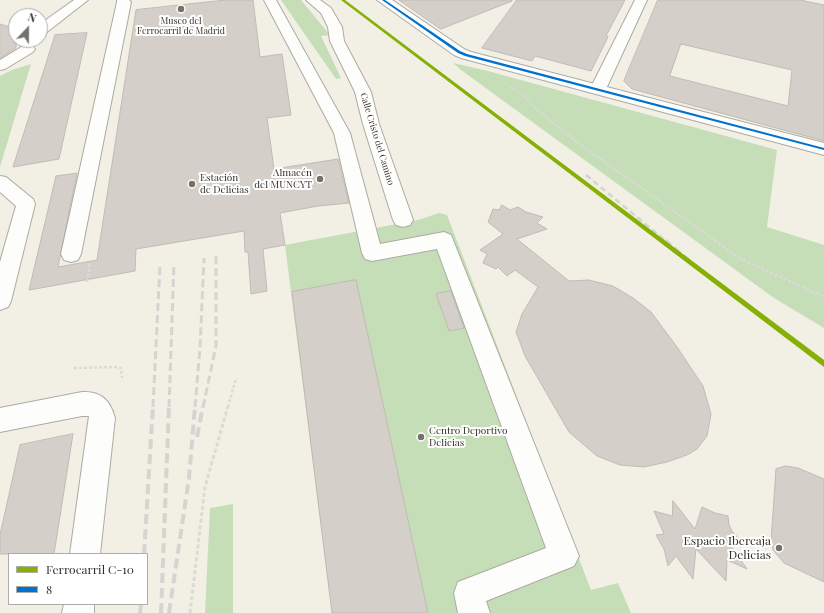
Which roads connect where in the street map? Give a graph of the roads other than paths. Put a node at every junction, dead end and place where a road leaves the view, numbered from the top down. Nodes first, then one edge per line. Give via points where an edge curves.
1 (82, 0) edge
2 (270, 0) edge
3 (312, 0) edge
4 (383, 0) edge
5 (641, 0) edge
6 (129, 1) edge
7 (48, 25) edge
8 (28, 49) dead end
9 (0, 66) edge
10 (598, 89) junction
11 (824, 149) edge
12 (0, 182) edge
13 (403, 220) dead end
14 (71, 254) dead end
15 (0, 301) edge
16 (0, 420) edge
17 (86, 553) edge
18 (474, 613) edge

1 - 7 street
2 - 18 street via 342,133 372,253 444,240 564,556 469,593
3 - 13 street, Calle Cristo del Camino via 326,11 336,27 337,41 363,92
4 - 10 street via 458,52
5 - 10 street
6 - 14 street
8 - 9 street
10 - 11 street
12 - 15 street via 26,204
16 - 17 street via 90,403 101,411

